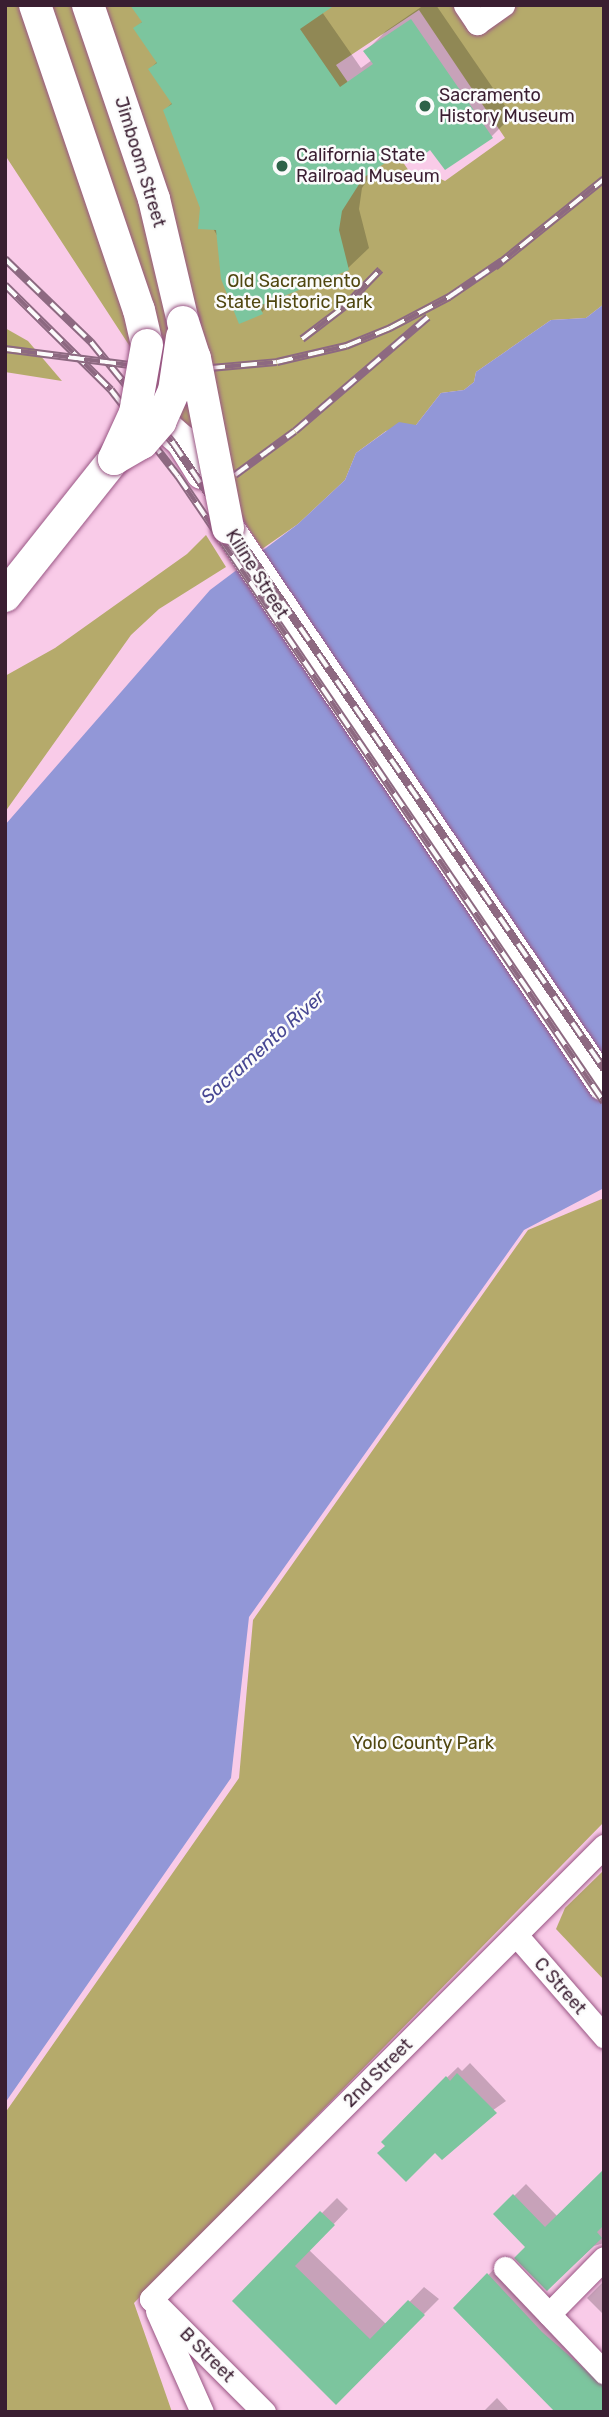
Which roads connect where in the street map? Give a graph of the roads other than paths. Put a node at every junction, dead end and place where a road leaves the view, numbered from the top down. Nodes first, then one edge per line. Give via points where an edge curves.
1 (34, 5) edge
2 (88, 5) edge
3 (503, 5) edge
4 (471, 14) edge
5 (183, 322) junction
6 (147, 345) junction
7 (160, 422) junction
8 (114, 459) junction
9 (228, 528) junction
10 (5, 596) edge
11 (604, 1085) edge
12 (604, 1846) edge
13 (517, 1936) junction
14 (604, 2036) edge
15 (604, 2258) edge
16 (505, 2268) dead end
17 (151, 2299) junction
18 (549, 2314) junction
19 (604, 2372) edge
20 (202, 2412) edge
21 (264, 2412) edge

1 - 6 main road
2 - 5 main road, Jimboom Street via 155,199
3 - 4 street
5 - 7 main road, bridge via 177,381
5 - 9 main road, bridge via 195,359
6 - 7 main road, bridge
6 - 8 main road, bridge via 135,413
7 - 8 main road, bridge via 142,443
7 - 9 main road, Kiline Street, bridge via 195,460
8 - 10 main road
9 - 11 main road, Kiline Street
12 - 13 street, 2nd Street
13 - 14 street, C Street
13 - 17 street, 2nd Street
15 - 18 street
16 - 18 street
17 - 20 street
17 - 21 street, B Street
18 - 19 street

